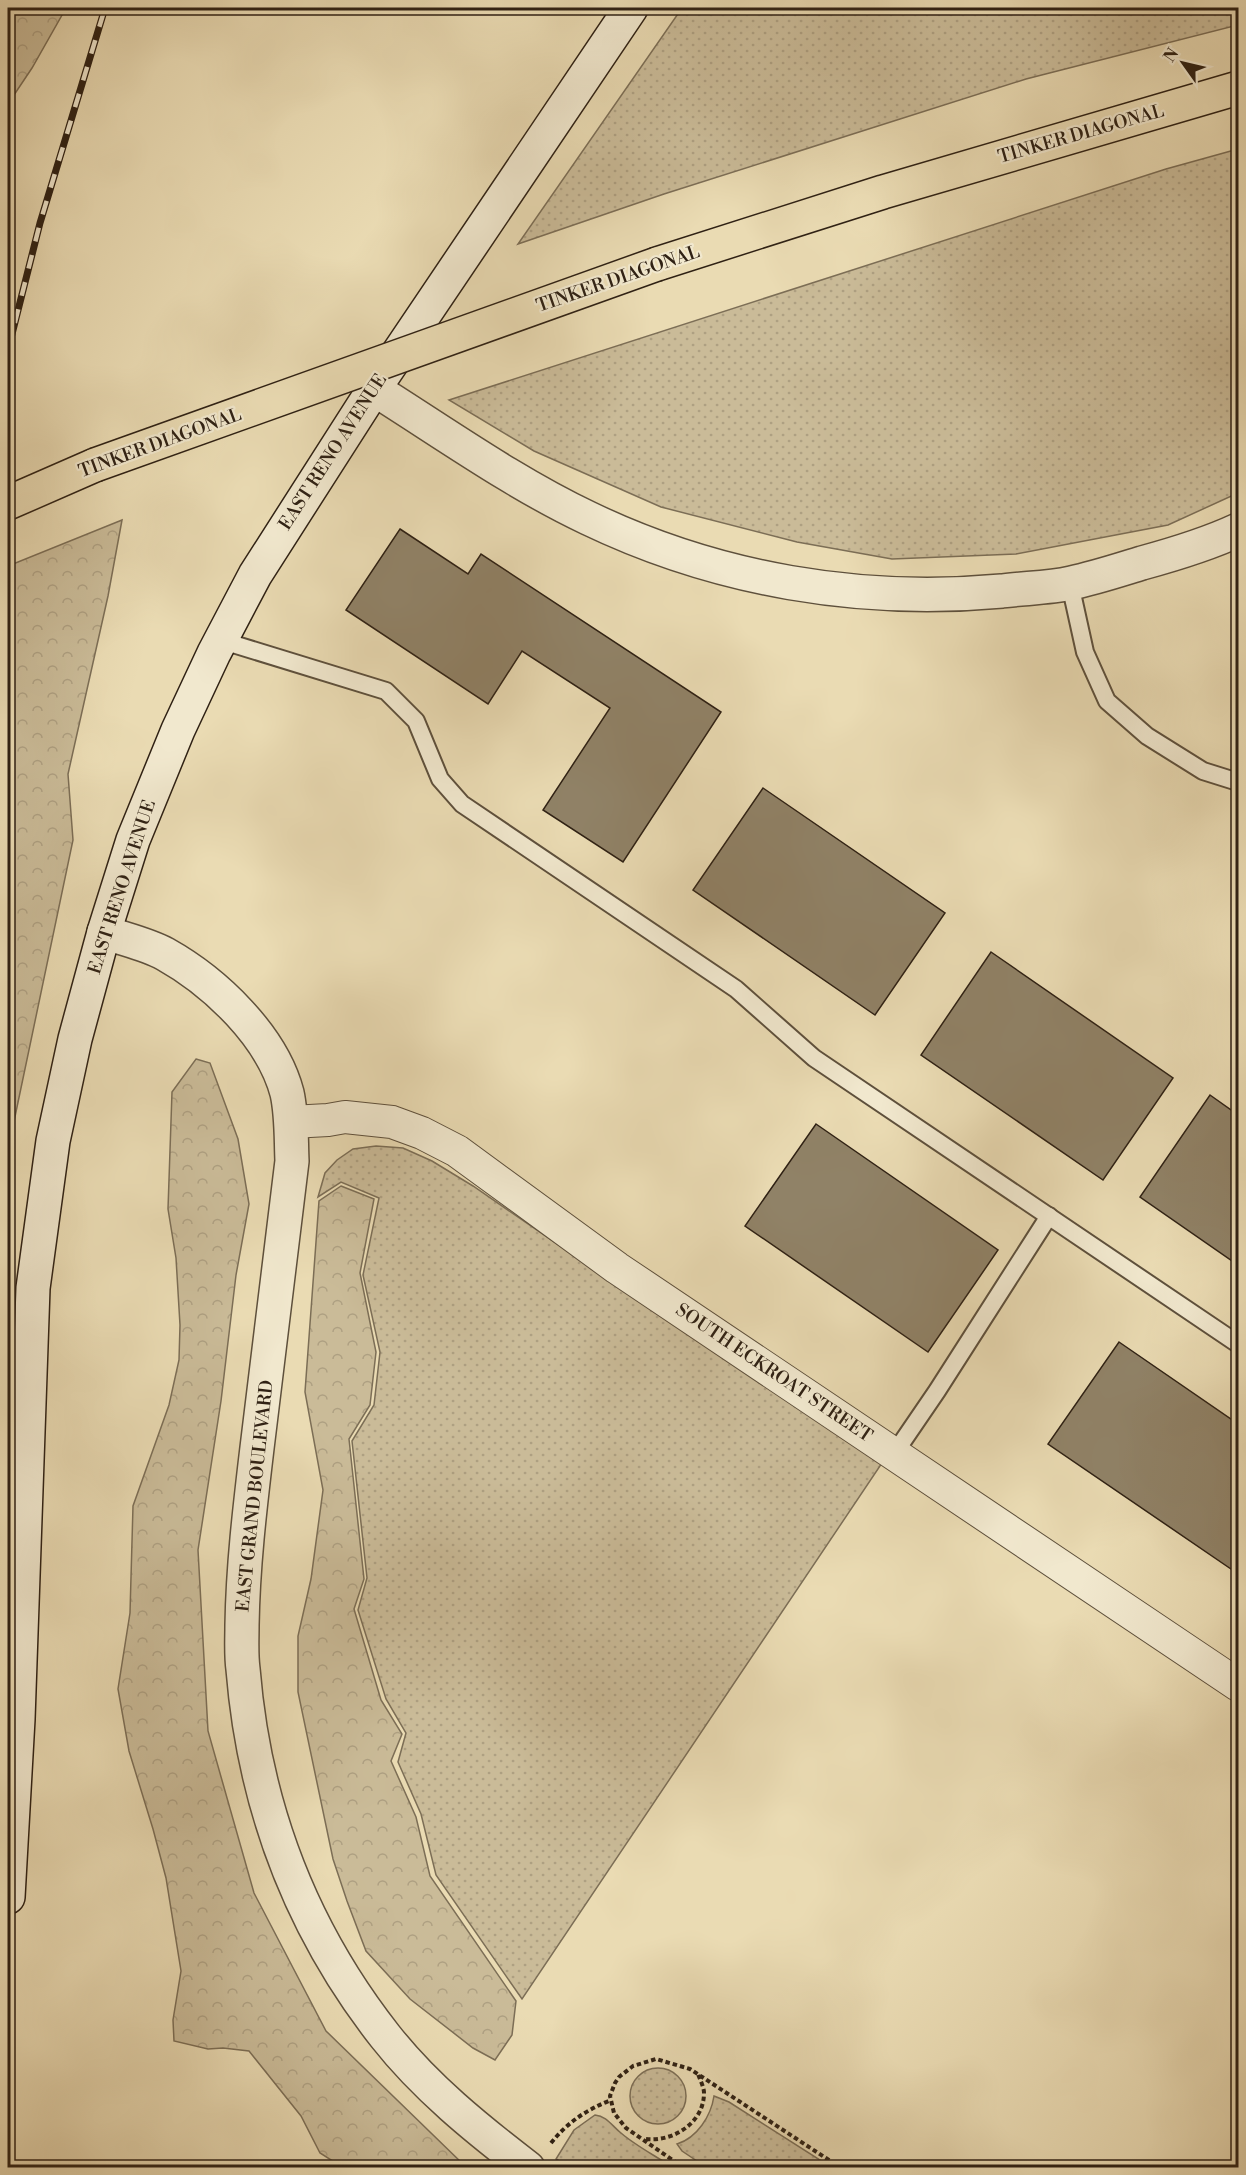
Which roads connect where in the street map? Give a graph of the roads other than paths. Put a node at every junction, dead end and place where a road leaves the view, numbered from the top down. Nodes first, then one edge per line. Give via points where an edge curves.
1 (631, 8) edge
2 (1239, 88) edge
3 (374, 389) junction
4 (95, 465) junction
5 (8, 494) edge
6 (8, 503) edge
7 (1237, 536) edge
8 (1070, 584) junction
9 (220, 640) junction
10 (1239, 782) edge
11 (104, 932) junction
12 (291, 1122) junction
13 (1049, 1216) junction
14 (1239, 1344) edge
15 (894, 1454) junction
16 (1239, 1685) edge
17 (8, 1897) edge
18 (528, 2168) edge

1 - 3 street, EAST RENO AVENUE
2 - 4 highway, TINKER DIAGONAL, bridge via 883,192 657,264
3 - 8 street via 534,490 619,532 712,564 770,580 880,594 962,594
3 - 9 street, EAST RENO AVENUE via 255,575
4 - 5 highway
4 - 6 highway, TINKER DIAGONAL
7 - 8 street
8 - 10 lane via 1084,652 1107,701 1147,736 1203,771
9 - 11 street, EAST RENO AVENUE via 133,840
9 - 13 lane via 386,691 416,721 440,779 462,804 736,989 814,1058
11 - 12 street, EAST GRAND BOULEVARD via 164,953 215,990 247,1021 275,1062
11 - 17 street, EAST RENO AVENUE via 53,1141 33,1288
12 - 15 street, SOUTH ECKROAT STREET via 345,1117 392,1122 457,1151 617,1268
12 - 18 street, EAST GRAND BOULEVARD via 292,1161 242,1586 242,1667 265,1799 297,1892 345,1980 386,2038 461,2115
13 - 14 lane
13 - 15 lane
15 - 16 street, SOUTH ECKROAT STREET

